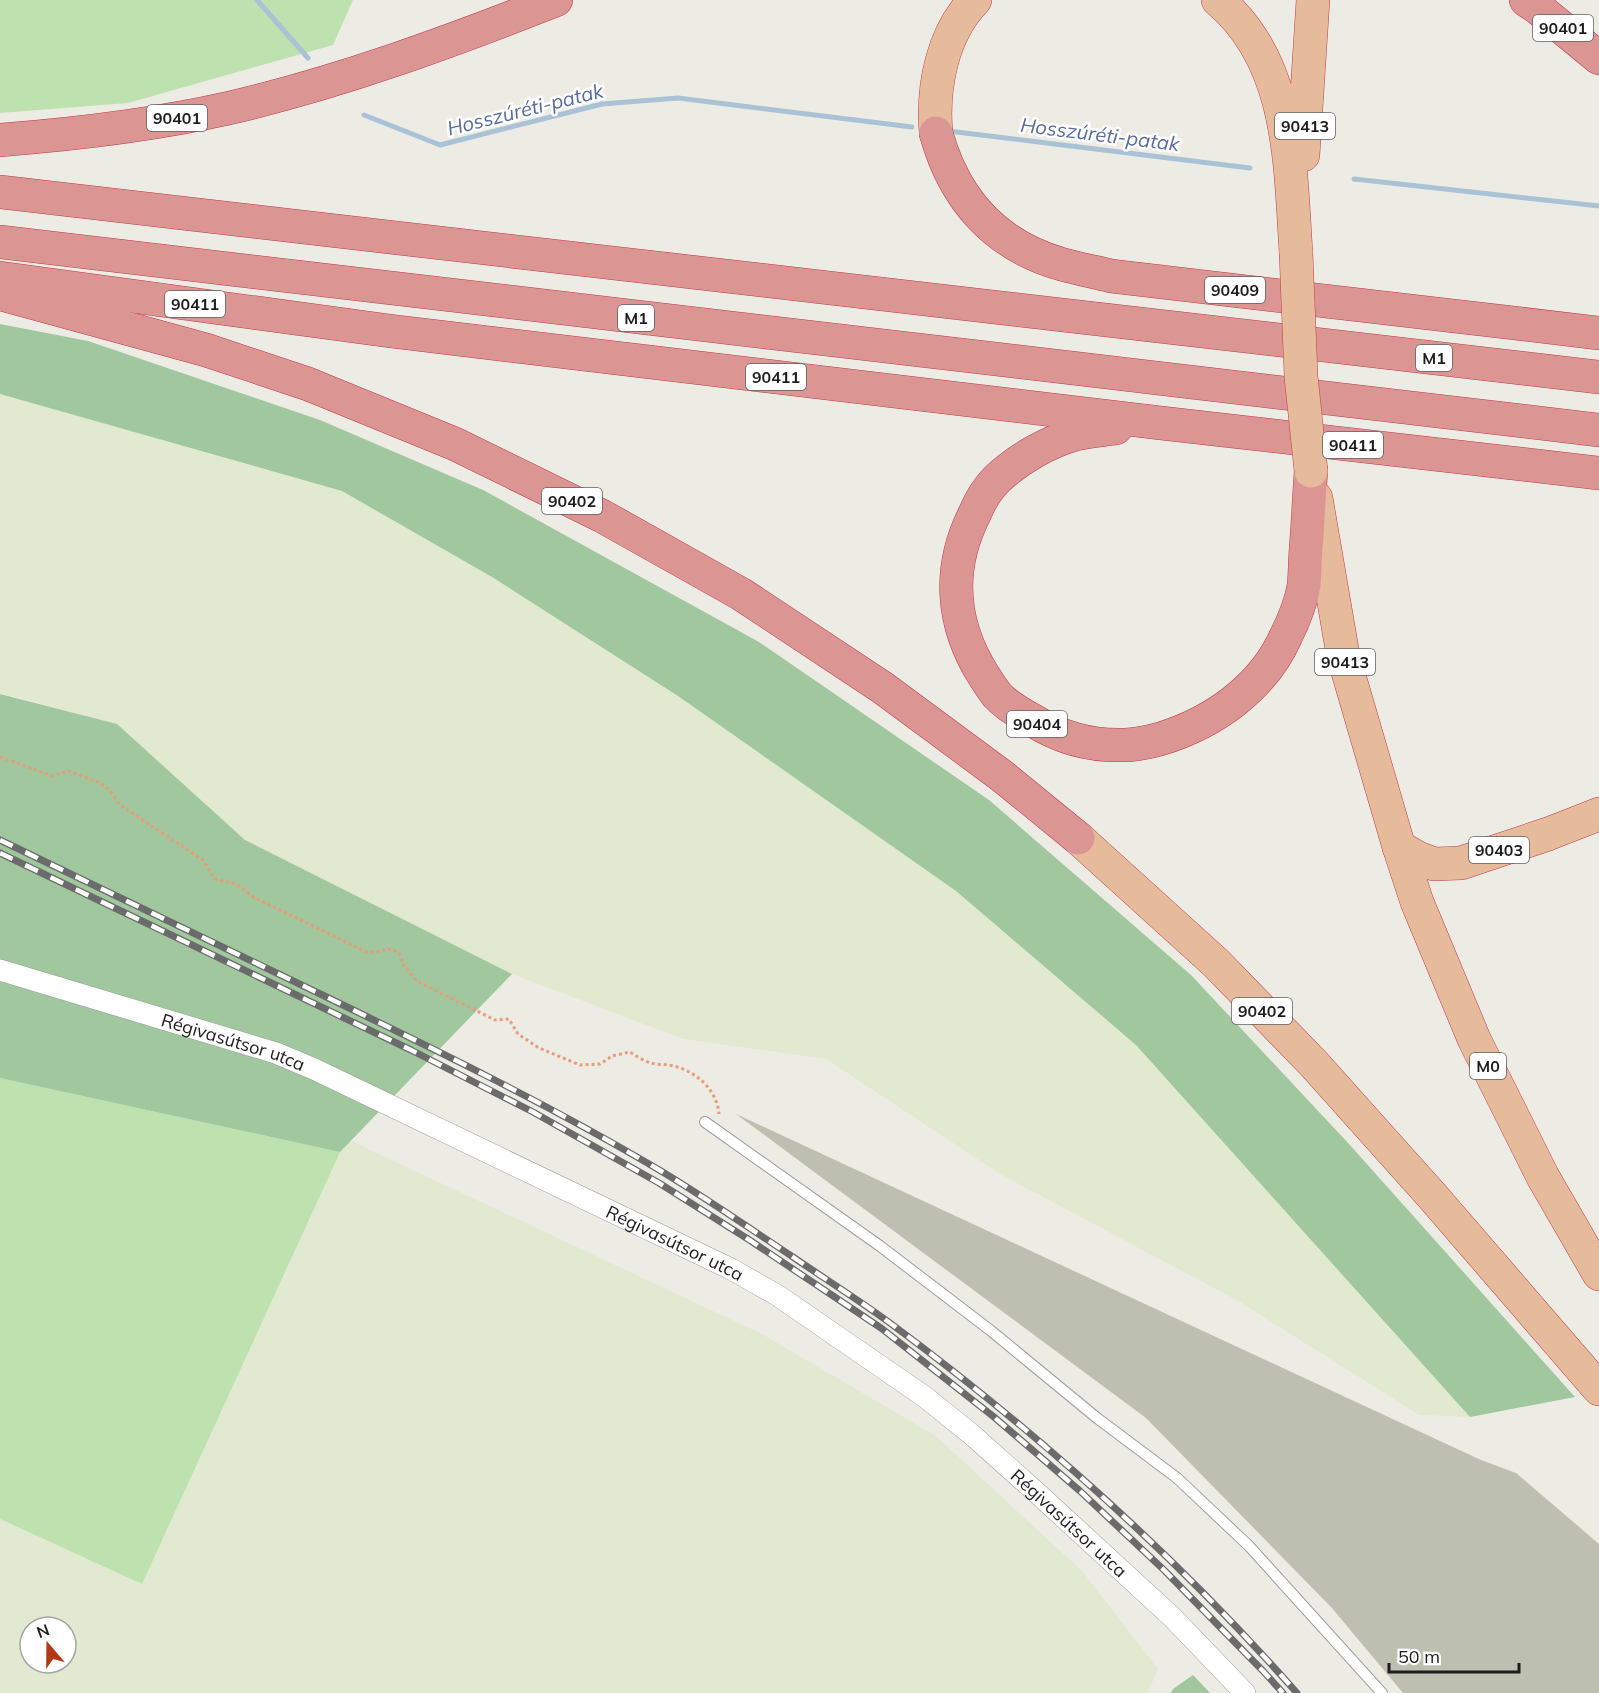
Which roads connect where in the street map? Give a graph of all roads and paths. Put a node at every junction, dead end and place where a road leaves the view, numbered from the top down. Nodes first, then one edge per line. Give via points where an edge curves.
1 (556, 0) edge
2 (975, 0) edge
3 (1218, 0) edge
4 (1313, 0) edge
5 (1526, 0) edge
6 (1599, 58) edge
7 (0, 140) edge
8 (0, 192) edge
9 (0, 242) edge
10 (1296, 253) junction
11 (0, 278) edge
12 (0, 294) edge
13 (1599, 333) edge
14 (1599, 377) edge
15 (1161, 423) junction
16 (1599, 430) edge
17 (1544, 467) junction
18 (1311, 471) junction
19 (1599, 473) edge
20 (1599, 480) edge
21 (0, 757) edge
22 (1599, 814) edge
23 (1399, 847) junction
24 (0, 970) edge
25 (705, 1122) dead end
26 (721, 1134) junction
27 (1599, 1274) edge
28 (1599, 1389) edge
29 (1245, 1693) edge
30 (1382, 1693) edge

1 - 7 highway, 90401 via 380,65 229,108 105,129
2 - 13 highway, 90409 via 958,23 942,60 935,96 936,133 960,192 977,214 1017,246 1061,264 1111,276
3 - 10 highway via 1253,40 1266,63 1280,106 1289,148
4 - 10 highway, 90413
5 - 6 highway, 90401
8 - 14 highway, M1
9 - 16 highway, M1
10 - 18 highway, 90413, bridge via 1301,376
11 - 15 highway, 90411 via 401,332
12 - 28 highway, 90402 via 206,350 308,384 455,444 602,516 741,594 883,688 1078,838 1216,963 1314,1064
15 - 17 highway, 90411
15 - 18 highway, 90404 via 1074,435 1019,462 996,480 980,503 965,532 957,561 956,596 962,630 997,695 1047,729 1075,739 1127,745 1181,732 1227,707 1272,662 1296,614 1304,584
17 - 19 highway, 90411
17 - 20 highway
18 - 23 highway, 90413 via 1343,655
21 - 26 path via 53,776 68,771 98,782 110,790 120,805 203,860 215,879 237,884 252,897 369,953 389,949 399,952 404,966 417,981 495,1020 509,1019 518,1034 539,1048 580,1065 600,1064 630,1052 650,1063 677,1067 696,1076 709,1086 718,1104
22 - 23 highway, 90403 via 1461,863 1434,864
23 - 27 highway, M0 via 1474,1039 1543,1178
24 - 29 street, Régivasútsor utca via 276,1053 721,1264 777,1295 925,1397 971,1434 1172,1617
25 - 26 lane
26 - 30 lane via 880,1246 1177,1478 1249,1545

